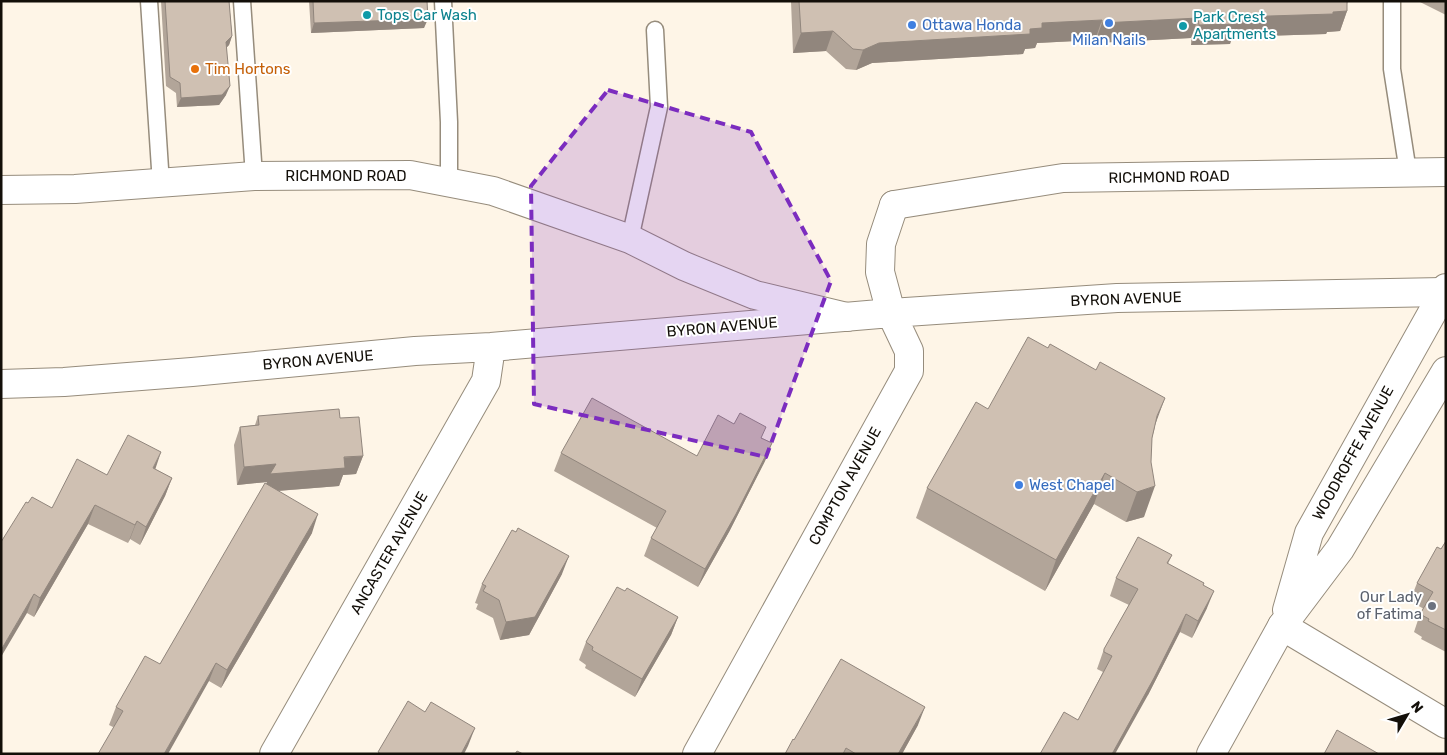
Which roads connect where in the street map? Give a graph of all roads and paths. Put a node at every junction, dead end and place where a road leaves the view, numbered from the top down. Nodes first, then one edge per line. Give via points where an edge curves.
1 (149, 1) edge
2 (242, 1) edge
3 (443, 1) edge
4 (1392, 1) edge
5 (654, 30) dead end
6 (1408, 172) junction
7 (1446, 172) edge
8 (254, 176) junction
9 (449, 182) junction
10 (160, 184) junction
11 (1, 190) edge
12 (894, 205) joint
13 (630, 239) junction
14 (1445, 290) edge
15 (891, 313) junction
16 (847, 316) junction
17 (491, 347) junction
18 (1446, 371) edge
19 (3, 387) edge
20 (1282, 626) junction
21 (1446, 724) edge
22 (274, 754) edge
23 (697, 754) edge
24 (1211, 754) edge

1 - 10 lane
2 - 8 lane
3 - 9 lane
4 - 6 lane via 1392,69
5 - 13 lane via 659,107
6 - 7 street, RICHMOND ROAD
6 - 12 street, RICHMOND ROAD via 1063,178
8 - 9 street, RICHMOND ROAD via 410,175
8 - 10 street, RICHMOND ROAD
9 - 13 street, RICHMOND ROAD via 494,191
10 - 11 street, RICHMOND ROAD
12 - 15 street, COMPTON AVENUE via 881,244 880,272
13 - 16 street, RICHMOND ROAD via 755,296
14 - 15 street, BYRON AVENUE via 1116,298
14 - 20 street, WOODROFFE AVENUE via 1308,533
15 - 16 street, BYRON AVENUE
15 - 23 street, COMPTON AVENUE via 908,351 909,371
16 - 17 street, BYRON AVENUE
17 - 19 street, BYRON AVENUE
17 - 22 street, ANCASTER AVENUE via 486,381
18 - 20 street, WOODROFFE AVENUE via 1340,549
20 - 21 street
20 - 24 street, WOODROFFE AVENUE

